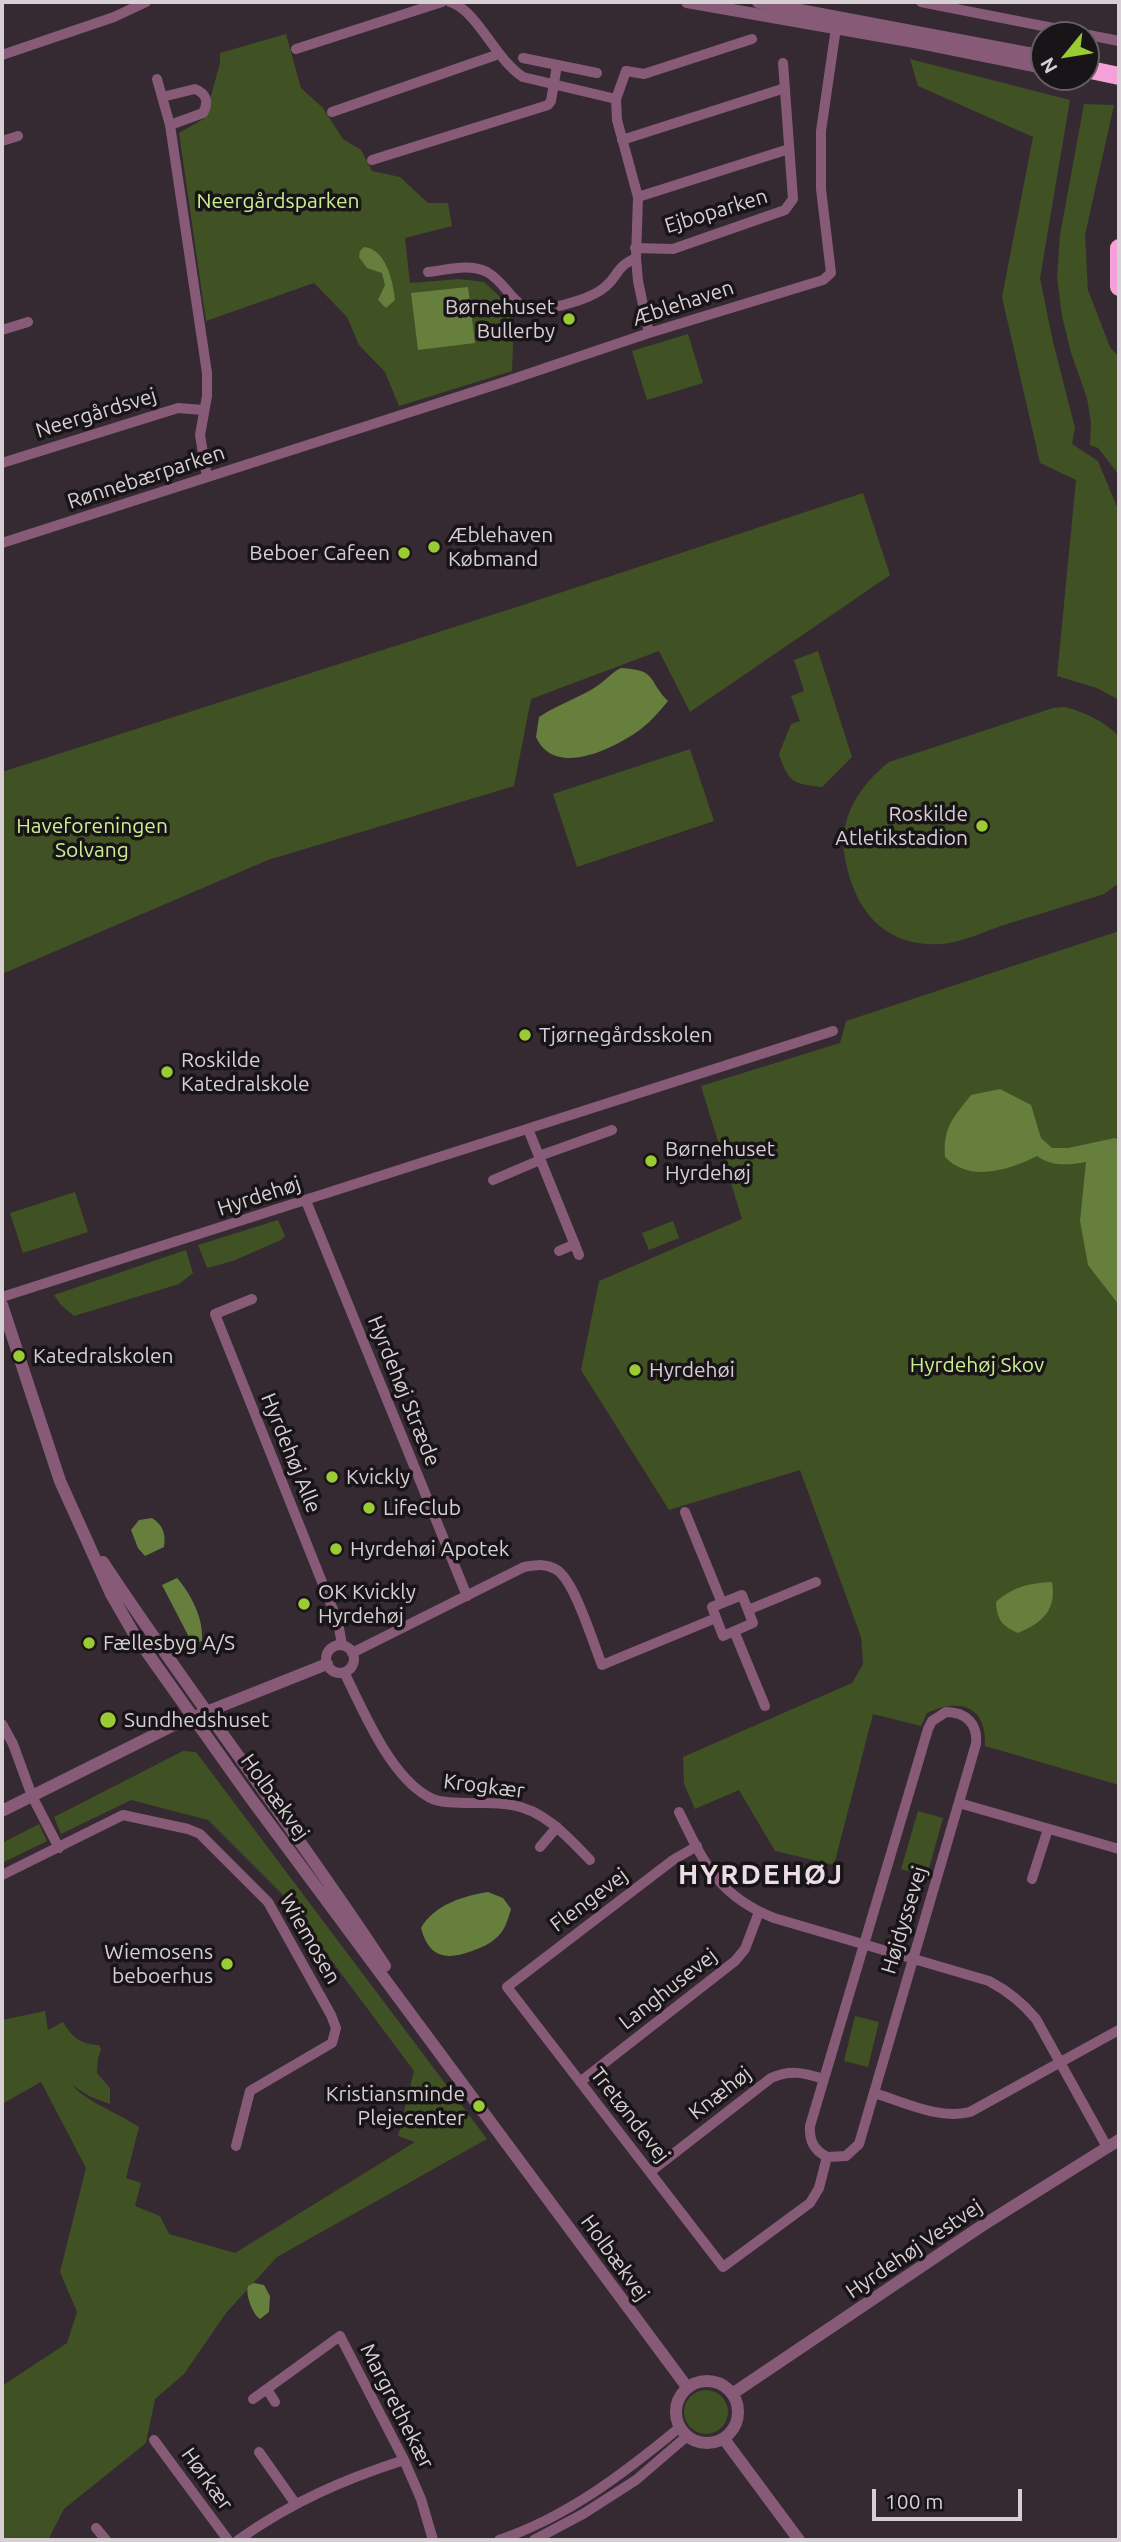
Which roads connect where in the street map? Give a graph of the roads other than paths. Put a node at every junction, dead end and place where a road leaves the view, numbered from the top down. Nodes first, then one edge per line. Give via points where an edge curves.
1 (146, 2) edge
2 (442, 2) edge
3 (450, 2) edge
4 (687, 2) edge
5 (758, 2) edge
6 (921, 2) edge
7 (837, 23) junction
8 (752, 39) dead end
9 (1119, 41) edge
10 (296, 49) dead end
11 (499, 54) junction
12 (2, 55) edge
13 (1030, 55) edge
14 (523, 58) dead end
15 (783, 63) dead end
16 (557, 65) junction
17 (1030, 65) edge
18 (1100, 68) edge
19 (1119, 70) edge
20 (1100, 71) edge
21 (597, 72) dead end
22 (1119, 76) edge
23 (157, 79) dead end
24 (1100, 80) edge
25 (1119, 84) edge
26 (554, 85) junction
27 (785, 88) junction
28 (162, 97) junction
29 (616, 99) junction
30 (332, 112) dead end
31 (170, 125) junction
32 (18, 136) dead end
33 (622, 140) junction
34 (2, 141) edge
35 (789, 149) junction
36 (372, 160) dead end
37 (638, 197) junction
38 (1119, 248) edge
39 (636, 253) junction
40 (428, 272) dead end
41 (1119, 287) edge
42 (28, 322) dead end
43 (2, 330) edge
44 (649, 333) junction
45 (203, 410) junction
46 (301, 447) joint
47 (2, 463) edge
48 (208, 477) junction
49 (2, 543) edge
50 (833, 1031) dead end
51 (528, 1129) junction
52 (612, 1130) dead end
53 (540, 1158) junction
54 (493, 1180) dead end
55 (306, 1201) junction
56 (575, 1244) junction
57 (559, 1251) dead end
58 (579, 1255) dead end
59 (2, 1297) edge
60 (252, 1299) dead end
61 (2, 1305) edge
62 (685, 1512) dead end
63 (77, 1522) junction
64 (817, 1582) dead end
65 (467, 1596) junction
66 (722, 1603) junction
67 (748, 1610) junction
68 (716, 1618) junction
69 (734, 1631) junction
70 (342, 1645) junction
71 (352, 1653) junction
72 (327, 1664) junction
73 (344, 1672) junction
74 (765, 1706) dead end
75 (207, 1712) junction
76 (193, 1718) junction
77 (2, 1724) edge
78 (32, 1796) junction
79 (959, 1803) junction
80 (2, 1811) edge
81 (679, 1812) dead end
82 (557, 1827) junction
83 (1048, 1829) junction
84 (697, 1846) junction
85 (540, 1847) dead end
86 (59, 1848) junction
87 (1119, 1849) edge
88 (590, 1860) dead end
89 (2, 1875) edge
90 (1032, 1879) dead end
91 (759, 1912) junction
92 (863, 1944) junction
93 (912, 1958) junction
94 (507, 1987) joint
95 (1119, 2030) edge
96 (438, 2048) junction
97 (1060, 2062) junction
98 (824, 2079) junction
99 (580, 2082) junction
100 (874, 2093) junction
101 (1119, 2140) edge
102 (236, 2147) dead end
103 (1107, 2147) junction
104 (827, 2157) junction
105 (650, 2172) junction
106 (687, 2387) junction
107 (267, 2389) junction
108 (732, 2394) junction
109 (253, 2399) dead end
110 (275, 2402) dead end
111 (683, 2433) junction
112 (724, 2439) junction
113 (154, 2440) dead end
114 (258, 2452) dead end
115 (404, 2460) junction
116 (295, 2503) junction
117 (96, 2528) dead end
118 (106, 2540) edge
119 (228, 2540) edge
120 (238, 2540) edge
121 (433, 2540) edge
122 (499, 2540) edge
123 (534, 2540) edge
124 (799, 2540) edge

1 - 12 street via 114,18
2 - 10 street
3 - 11 street via 465,9
4 - 7 street
5 - 7 street
6 - 9 street
7 - 13 street
7 - 17 street
7 - 44 street, Æblehaven via 821,131 821,189 831,273 823,280
8 - 29 street via 644,74 626,71
11 - 26 street via 523,77
11 - 30 street
14 - 16 street
15 - 27 street, Ejboparken
16 - 21 street
16 - 26 street
18 - 19 street
20 - 22 highway
23 - 28 street
24 - 25 street
26 - 29 street
26 - 36 street via 548,105
27 - 33 street
27 - 35 street, Ejboparken
28 - 31 street
28 - 31 street via 195,89 206,99 203,113
29 - 33 street, Ejboparken
31 - 45 street via 207,373
32 - 34 street
33 - 37 street, Ejboparken
35 - 37 street, Ejboparken
35 - 39 street, Ejboparken via 793,199 785,210 673,249
37 - 39 street, Ejboparken
38 - 41 highway
39 - 40 street via 604,289 535,310 516,302 486,272 464,267
39 - 44 street, Ejboparken
42 - 43 street
44 - 46 street, Æblehaven
45 - 47 street, Neergårdsvej via 178,408
45 - 48 street via 200,435
46 - 48 street, Rønnebærparken
48 - 49 street, Rønnebærparken
50 - 51 street, Hyrdehøj
51 - 53 street
51 - 55 street, Hyrdehøj
52 - 53 street
53 - 54 street
53 - 56 street
55 - 59 street, Hyrdehøj
55 - 65 street, Hyrdehøj Stræde
56 - 57 street
56 - 58 street
60 - 70 street, Hyrdehøj Alle via 215,1314 338,1622
61 - 63 street, Holbækvej
62 - 66 street
63 - 75 street, Holbækvej
63 - 76 street, Holbækvej via 132,1631
64 - 67 street
65 - 68 street via 524,1567 550,1566 569,1583 602,1665
65 - 71 street
66 - 67 street via 741,1595
66 - 68 street via 712,1607
67 - 69 street via 753,1623
68 - 69 street via 723,1636
69 - 74 street
70 - 71 street
70 - 72 street via 329,1650
71 - 73 street via 353,1662
72 - 73 street
72 - 75 street
73 - 82 street, Krogkær via 373,1730 419,1792 446,1802 512,1805
75 - 76 street
75 - 96 street, Holbækvej via 295,1831
76 - 78 street
76 - 96 street, Holbækvej
77 - 78 street
78 - 80 street
78 - 86 street
79 - 83 street
79 - 92 street, Højdyssevej via 977,1735 970,1720 946,1712 928,1729
79 - 93 street, Højdyssevej
81 - 84 street
82 - 85 street
82 - 88 street, Krogkær
83 - 87 street
83 - 90 street
84 - 91 street via 727,1892
84 - 94 street, Flengevej
86 - 89 street, Wiemosen
86 - 102 street, Wiemosen via 123,1815 188,1829 200,1834 277,1916 336,2028 332,2043 250,2091
91 - 92 street
91 - 99 street, Langhusevej via 735,1962
92 - 93 street
92 - 98 street, Højdyssevej
93 - 97 street via 989,1981 1009,1992 1036,2019
93 - 100 street, Højdyssevej
94 - 99 street, Tretøndevej
95 - 97 street
96 - 106 street, Holbækvej
97 - 100 street via 958,2115
97 - 103 street
98 - 104 street, Højdyssevej via 810,2136
98 - 105 street, Knæhøj via 800,2071 771,2078
99 - 105 street, Tretøndevej
100 - 104 street, Højdyssevej via 859,2144 846,2156
101 - 103 street, Hyrdehøj Vestvej
103 - 108 street, Hyrdehøj Vestvej
104 - 105 street, Tretøndevej via 810,2203 723,2267
106 - 108 street via 714,2381
106 - 111 street via 675,2406
107 - 109 street, Margrethekær
107 - 110 street
107 - 115 street, Margrethekær via 340,2336
108 - 112 street via 738,2413
111 - 112 street via 705,2444
111 - 122 street via 570,2509
111 - 123 street via 636,2480
112 - 124 street
113 - 119 street, Hørkær
114 - 116 street
115 - 116 street
115 - 121 street, Margrethekær
116 - 120 street
117 - 118 street

